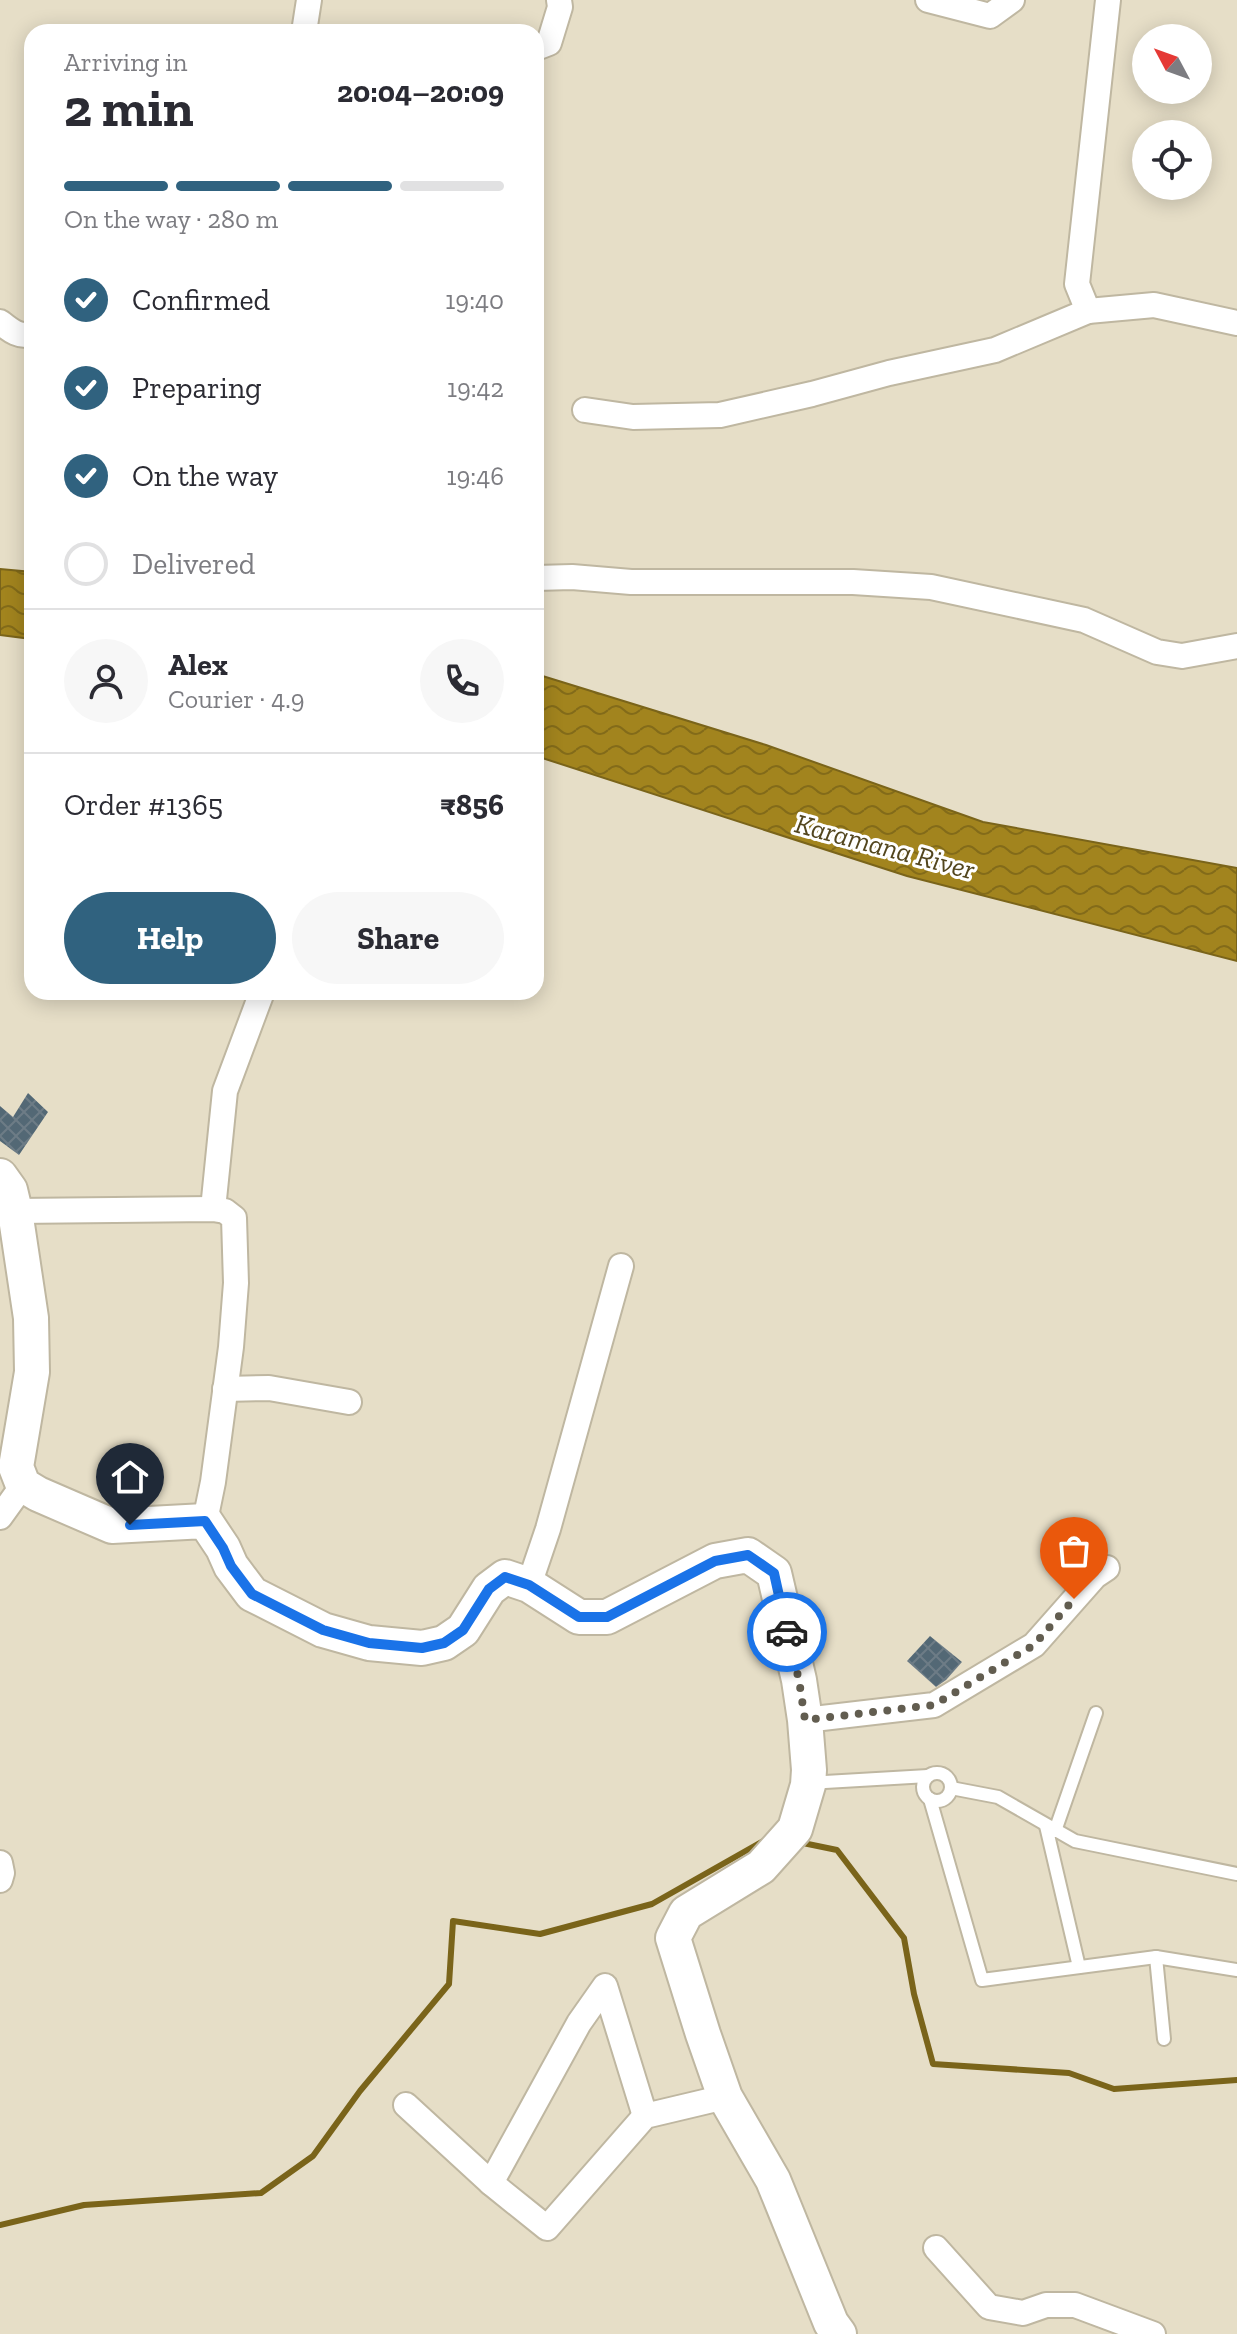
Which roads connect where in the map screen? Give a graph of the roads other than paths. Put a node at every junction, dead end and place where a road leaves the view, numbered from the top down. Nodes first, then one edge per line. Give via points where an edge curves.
1 (309, 0) edge
2 (559, 0) edge
3 (928, 0) edge
4 (1012, 0) edge
5 (1108, 0) edge
6 (305, 24) edge
7 (544, 45) edge
8 (1088, 311) junction
9 (0, 322) edge
10 (1237, 323) edge
11 (24, 335) edge
12 (585, 410) dead end
13 (544, 578) edge
14 (1237, 646) edge
15 (259, 1000) edge
16 (0, 1176) edge
17 (213, 1209) junction
18 (15, 1211) junction
19 (11, 1262) edge
20 (621, 1266) dead end
21 (225, 1389) junction
22 (349, 1402) dead end
23 (23, 1485) junction
24 (0, 1517) edge
25 (205, 1521) junction
26 (1107, 1568) dead end
27 (529, 1585) junction
28 (1096, 1713) dead end
29 (805, 1720) junction
30 (928, 1776) junction
31 (808, 1785) junction
32 (951, 1788) junction
33 (930, 1799) junction
34 (1051, 1828) junction
35 (0, 1863) edge
36 (1237, 1874) edge
37 (0, 1880) edge
38 (1156, 1957) junction
39 (1079, 1967) junction
40 (1237, 1970) edge
41 (1164, 2039) dead end
42 (725, 2097) junction
43 (406, 2105) dead end
44 (645, 2116) junction
45 (491, 2183) junction
46 (936, 2248) dead end
47 (839, 2334) edge
48 (1153, 2334) edge

1 - 6 street
2 - 7 street via 549,43
3 - 4 street via 990,16
5 - 8 street via 1077,284
8 - 10 street via 1154,305
8 - 12 street via 995,350 720,415 633,417
9 - 11 street
13 - 14 street via 931,587 1084,620 1157,652 1182,656
15 - 17 street via 225,1091
16 - 18 street
17 - 18 street
17 - 21 street via 234,1218 236,1283
18 - 19 street
19 - 23 street via 31,1318 32,1372 16,1467
20 - 27 street
21 - 22 street via 269,1388
21 - 25 street
23 - 24 street
23 - 25 street via 112,1526
25 - 27 street via 252,1594 323,1630 369,1643 422,1648 444,1643 463,1630 489,1589 505,1577
26 - 29 street via 1034,1645 934,1705
27 - 29 street via 579,1617 607,1617 715,1561 748,1555 774,1573
28 - 34 lane
29 - 31 street
30 - 31 lane
30 - 32 lane via 942,1773
30 - 33 lane via 923,1788
31 - 42 street via 795,1829 761,1867 686,1913 673,1938
32 - 33 lane via 943,1799
32 - 34 lane via 998,1797
33 - 39 lane via 982,1980
34 - 36 lane via 1075,1841
34 - 39 lane
35 - 37 street
38 - 39 lane
38 - 40 lane
38 - 41 lane
42 - 44 street
42 - 47 street via 773,2180
43 - 45 street
44 - 45 street via 547,2228
44 - 45 street via 605,1986
46 - 48 street via 989,2307 1023,2313 1046,2305 1075,2305

